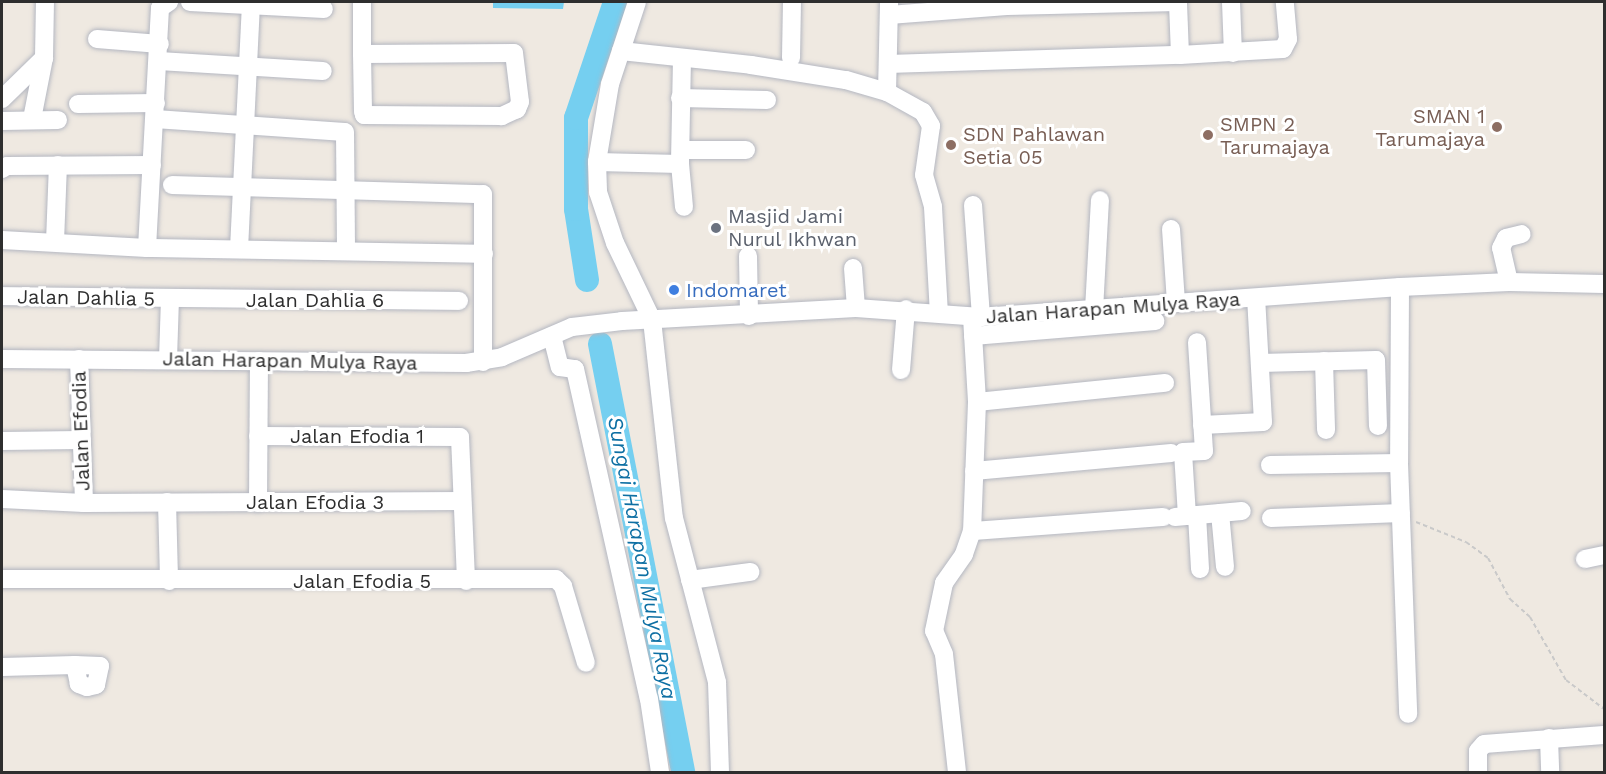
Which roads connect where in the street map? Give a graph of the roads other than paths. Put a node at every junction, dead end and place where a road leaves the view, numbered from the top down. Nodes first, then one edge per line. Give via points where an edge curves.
1 (45, 2) edge
2 (169, 2) edge
3 (190, 2) edge
4 (362, 2) edge
5 (637, 2) edge
6 (792, 2) edge
7 (1178, 2) edge
8 (1231, 2) edge
9 (1286, 2) edge
10 (1068, 3) edge
11 (1007, 4) edge
12 (251, 6) junction
13 (945, 7) edge
14 (889, 8) edge
15 (324, 9) dead end
16 (97, 39) dead end
17 (621, 51) junction
18 (159, 52) junction
19 (1233, 53) junction
20 (362, 54) junction
21 (1180, 55) junction
22 (44, 58) junction
23 (682, 58) junction
24 (791, 58) dead end
25 (890, 64) junction
26 (246, 66) junction
27 (323, 71) dead end
28 (887, 92) junction
29 (680, 98) junction
30 (2, 99) edge
31 (767, 100) dead end
32 (78, 104) dead end
33 (155, 111) junction
34 (32, 119) junction
35 (58, 120) dead end
36 (2, 121) edge
37 (242, 125) junction
38 (746, 150) dead end
39 (680, 157) junction
40 (597, 162) junction
41 (58, 165) junction
42 (152, 165) junction
43 (2, 169) edge
44 (172, 185) dead end
45 (241, 189) junction
46 (347, 192) junction
47 (1100, 200) dead end
48 (973, 205) dead end
49 (684, 207) dead end
50 (1171, 229) dead end
51 (1522, 234) dead end
52 (2, 240) edge
53 (54, 242) junction
54 (147, 248) junction
55 (238, 249) junction
56 (346, 251) junction
57 (484, 254) junction
58 (748, 256) dead end
59 (853, 268) dead end
60 (1509, 282) junction
61 (1605, 284) edge
62 (1400, 287) junction
63 (2, 296) edge
64 (1256, 298) junction
65 (170, 300) junction
66 (459, 301) dead end
67 (1176, 303) junction
68 (856, 308) junction
69 (906, 309) junction
70 (1094, 310) junction
71 (939, 313) junction
72 (749, 316) junction
73 (977, 317) junction
74 (652, 320) junction
75 (1155, 321) dead end
76 (552, 336) junction
77 (973, 336) junction
78 (1197, 342) dead end
79 (2, 359) edge
80 (79, 359) junction
81 (168, 359) junction
82 (259, 361) junction
83 (1324, 361) junction
84 (483, 362) junction
85 (1260, 363) junction
86 (901, 370) dead end
87 (1165, 383) dead end
88 (977, 402) junction
89 (1202, 425) junction
90 (1378, 426) dead end
91 (1326, 430) dead end
92 (258, 436) junction
93 (80, 440) junction
94 (2, 441) edge
95 (1171, 453) dead end
96 (1399, 463) junction
97 (1270, 465) dead end
98 (974, 471) junction
99 (2, 499) edge
100 (462, 501) junction
101 (167, 502) junction
102 (84, 503) junction
103 (258, 503) junction
104 (1242, 511) dead end
105 (1220, 513) junction
106 (1401, 513) junction
107 (1180, 516) junction
108 (1271, 518) dead end
109 (972, 531) junction
110 (1605, 555) edge
111 (1585, 559) dead end
112 (1225, 567) dead end
113 (1200, 569) dead end
114 (750, 572) dead end
115 (2, 579) edge
116 (690, 580) junction
117 (169, 581) junction
118 (465, 581) junction
119 (586, 663) dead end
120 (75, 665) dead end
121 (2, 667) edge
122 (1408, 714) dead end
123 (1605, 735) edge
124 (1549, 738) junction
125 (660, 772) edge
126 (720, 772) edge
127 (957, 772) edge
128 (1478, 772) edge
129 (1550, 772) edge

1 - 22 street
2 - 18 street via 160,8
3 - 12 street
4 - 20 street
5 - 17 street
6 - 24 street
7 - 10 street
7 - 21 street
8 - 19 street
9 - 19 street via 1288,39 1283,49
10 - 11 street
11 - 13 street
12 - 15 street
12 - 26 street
13 - 14 street
14 - 25 street
16 - 18 street
17 - 23 street
17 - 40 street via 610,84
18 - 26 street
18 - 33 street
19 - 21 street
20 - 20 street via 364,115 502,116 517,109 520,94 514,53
21 - 25 street
22 - 30 street
22 - 34 street
23 - 28 street via 780,69
23 - 29 street
25 - 28 street
26 - 27 street
26 - 37 street
28 - 71 street via 923,112 931,126 924,175 933,207
29 - 31 street
29 - 39 street
32 - 33 street
33 - 37 street
33 - 42 street
34 - 35 street
34 - 36 street
37 - 45 street
37 - 46 street via 345,132
38 - 39 street
39 - 40 street
39 - 49 street
40 - 74 street via 598,192 615,243
41 - 42 street
41 - 43 street
41 - 53 street
42 - 54 street
44 - 45 street
45 - 46 street
45 - 55 street
46 - 56 street
46 - 57 street via 483,194
47 - 70 street
48 - 73 street
50 - 67 street
51 - 60 street via 1506,238 1501,248
52 - 53 street
53 - 54 street
54 - 55 street
55 - 56 street
56 - 57 street
57 - 84 street
58 - 72 street
59 - 68 street
60 - 61 street, Jalan Harapan Mulya Raya
60 - 62 street, Jalan Harapan Mulya Raya
62 - 64 street, Jalan Harapan Mulya Raya
62 - 96 street
63 - 65 street, Jalan Dahlia 5
64 - 67 street, Jalan Harapan Mulya Raya
64 - 85 street
65 - 66 street, Jalan Dahlia 6
65 - 81 street
67 - 70 street, Jalan Harapan Mulya Raya
68 - 69 street, Jalan Harapan Mulya Raya
68 - 72 street, Jalan Harapan Mulya Raya
69 - 71 street, Jalan Harapan Mulya Raya
69 - 86 street
70 - 73 street, Jalan Harapan Mulya Raya
71 - 73 street, Jalan Harapan Mulya Raya
72 - 74 street, Jalan Harapan Mulya Raya
73 - 77 street
74 - 76 street, Jalan Harapan Mulya Raya via 572,327
74 - 116 street via 674,518
75 - 77 street
76 - 84 street, Jalan Harapan Mulya Raya
76 - 125 street via 560,367 575,369 649,699
77 - 88 street
78 - 89 street
79 - 80 street, Jalan Harapan Mulya Raya
80 - 81 street, Jalan Harapan Mulya Raya
80 - 93 street, Jalan Efodia
81 - 82 street, Jalan Harapan Mulya Raya
82 - 84 street, Jalan Harapan Mulya Raya
82 - 92 street
83 - 85 street
83 - 90 street via 1376,360
83 - 91 street
85 - 89 street via 1263,422
87 - 88 street
88 - 98 street
89 - 107 street via 1204,451 1183,452
92 - 100 street, Jalan Efodia 1 via 456,435 462,442
92 - 103 street
93 - 94 street
93 - 102 street, Jalan Efodia
95 - 98 street
96 - 97 street
96 - 106 street
98 - 109 street
99 - 102 street, Jalan Efodia 3
100 - 103 street, Jalan Efodia 3
100 - 118 street
101 - 102 street, Jalan Efodia 3
101 - 103 street, Jalan Efodia 3
101 - 117 street
104 - 105 street
105 - 107 street
105 - 112 street
106 - 108 street
106 - 122 street
107 - 109 street
107 - 113 street
109 - 127 street via 964,554 944,583 934,636 944,654
110 - 111 street
114 - 116 street
115 - 117 street, Jalan Efodia 5
116 - 126 street via 717,682
117 - 118 street, Jalan Efodia 5
118 - 119 street, Jalan Efodia 5 via 556,579 563,586
120 - 121 street
123 - 124 street
124 - 128 street via 1479,746
124 - 129 street

